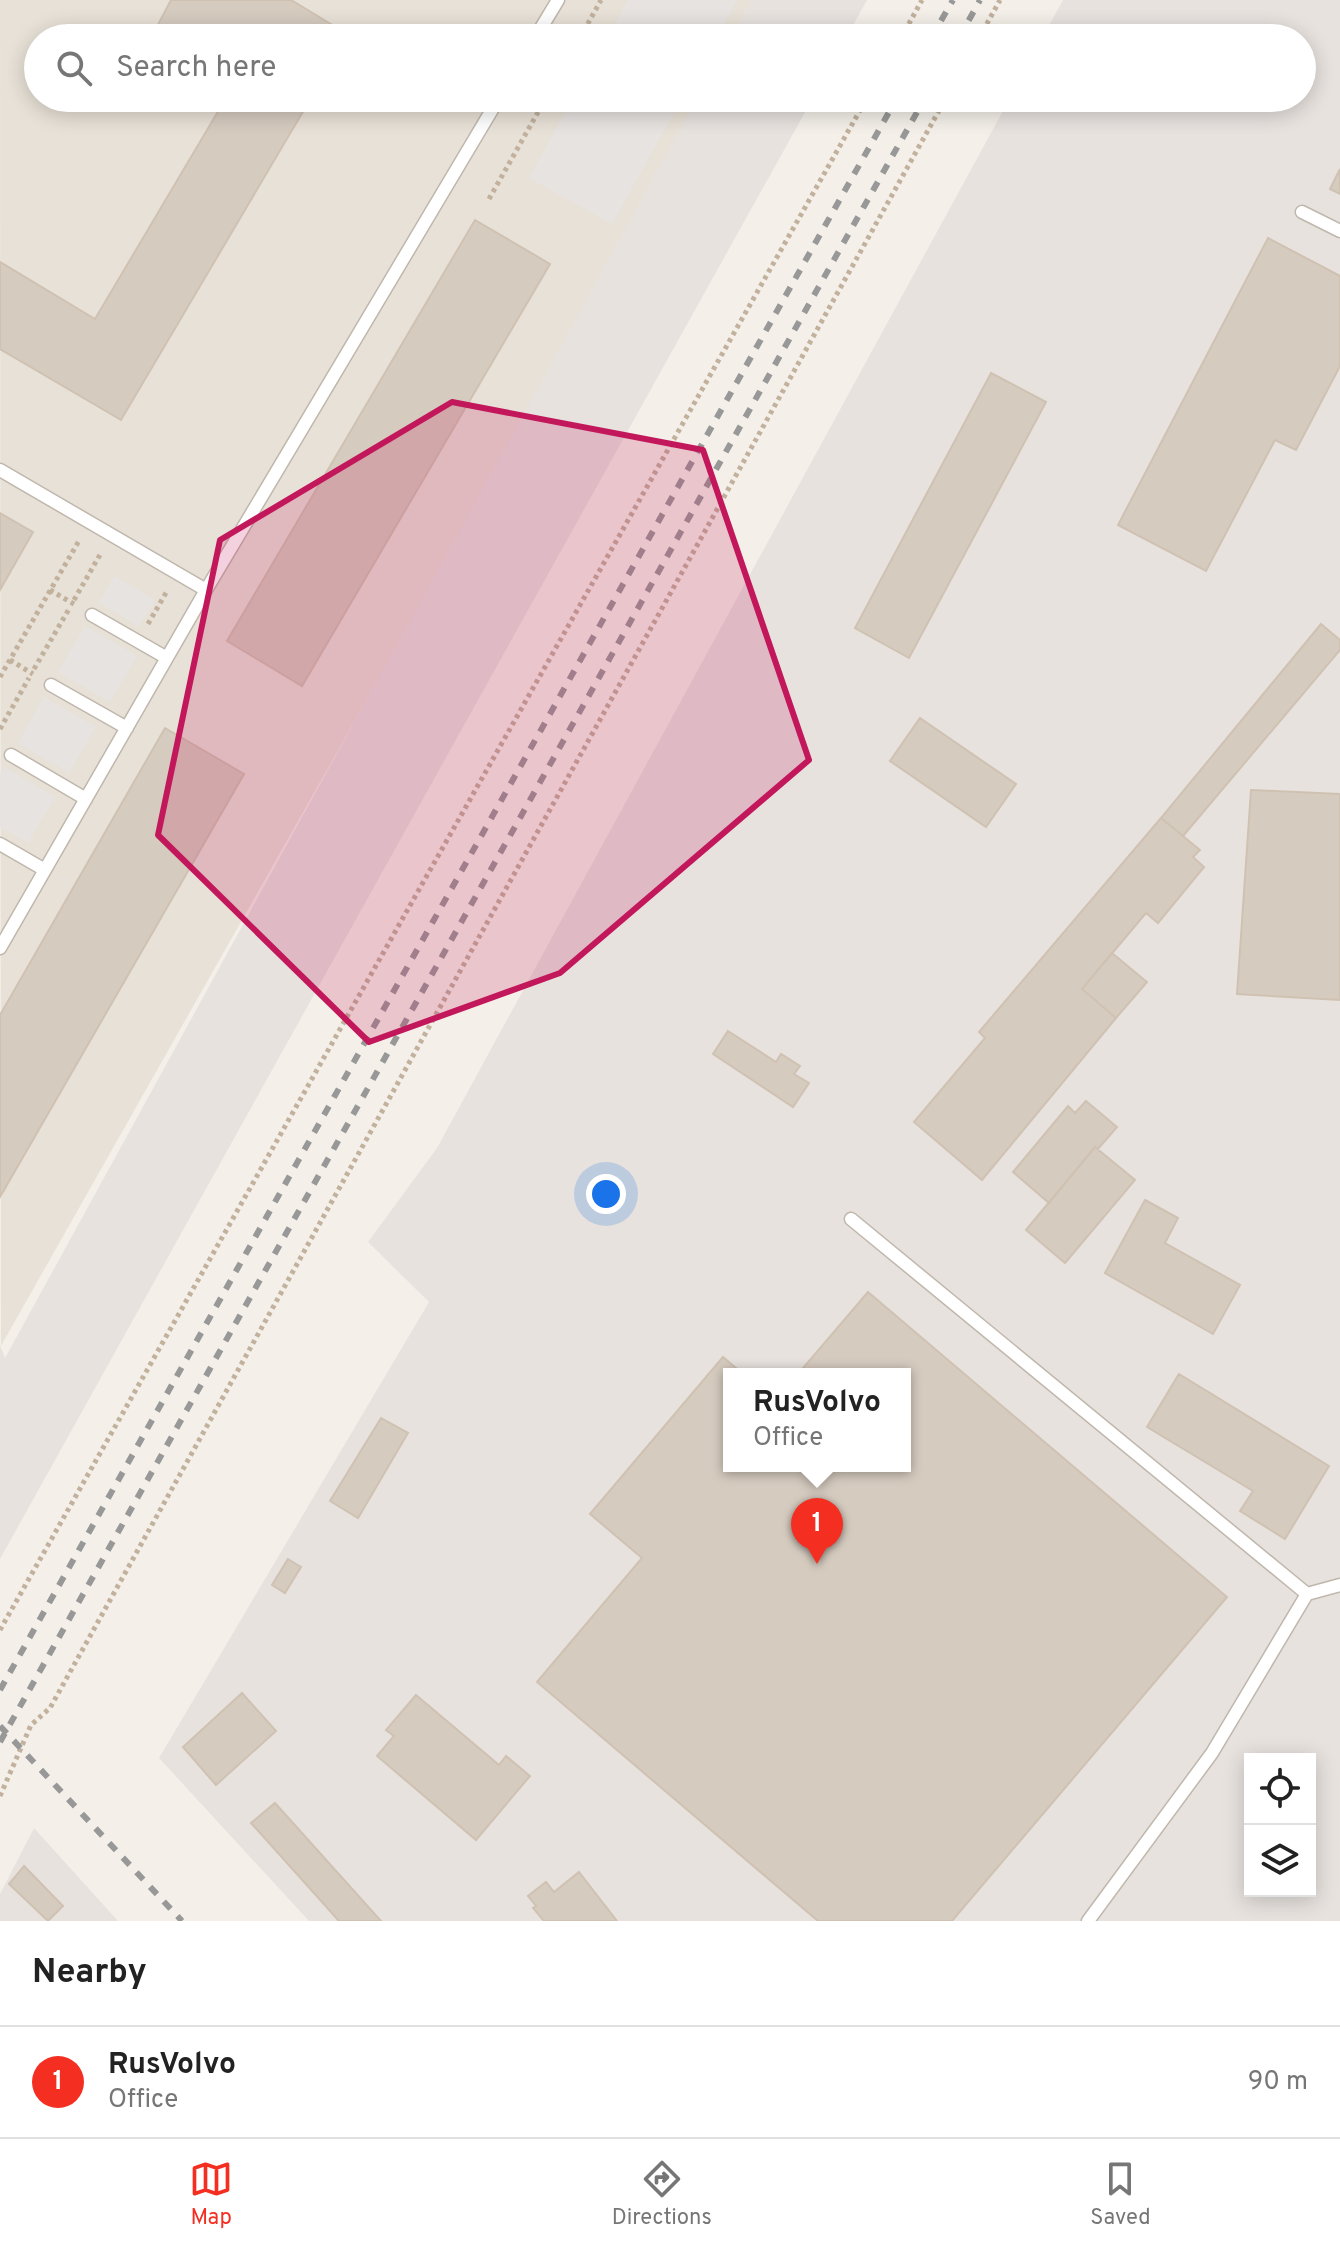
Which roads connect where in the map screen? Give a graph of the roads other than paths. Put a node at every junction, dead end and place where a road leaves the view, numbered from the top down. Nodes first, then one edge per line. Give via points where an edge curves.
1 (558, 0) edge
2 (543, 24) edge
3 (491, 112) edge
4 (1302, 212) dead end
5 (1340, 231) edge
6 (0, 470) edge
7 (206, 590) junction
8 (92, 615) dead end
9 (167, 658) junction
10 (51, 685) dead end
11 (127, 728) junction
12 (11, 755) dead end
13 (86, 799) junction
14 (0, 844) edge
15 (45, 870) junction
16 (0, 948) edge
17 (851, 1219) dead end
18 (1340, 1585) edge
19 (1307, 1594) junction
20 (1088, 1921) edge

1 - 2 lane
3 - 7 lane
4 - 5 lane
6 - 7 lane
7 - 9 lane
8 - 9 lane
9 - 11 lane
10 - 11 lane
11 - 13 lane
12 - 13 lane
13 - 15 lane
14 - 15 lane
15 - 16 lane
17 - 19 lane
18 - 19 lane
19 - 20 lane via 1212,1753

